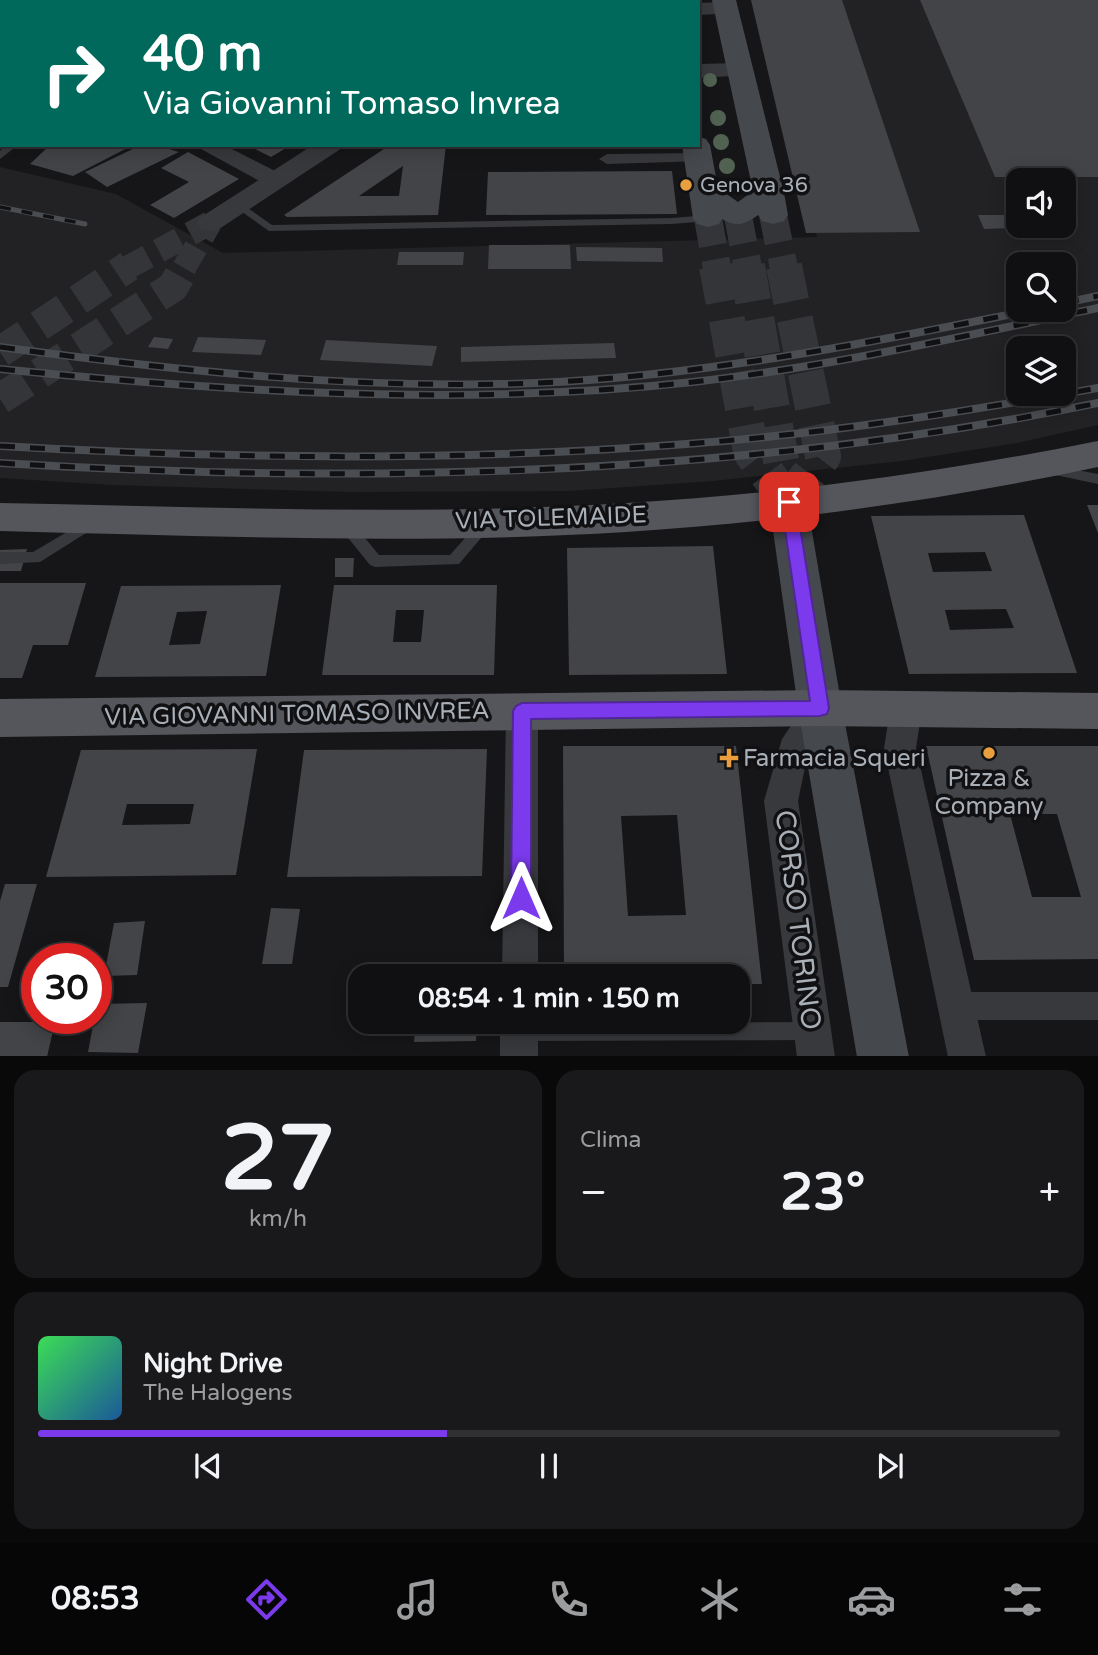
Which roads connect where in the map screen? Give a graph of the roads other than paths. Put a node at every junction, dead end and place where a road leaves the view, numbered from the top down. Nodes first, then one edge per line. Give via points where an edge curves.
1 (725, 4) edge
2 (700, 9) edge
3 (740, 70) junction
4 (700, 71) edge
5 (212, 147) edge
6 (327, 147) edge
7 (697, 152) edge
8 (607, 159) dead end
9 (275, 180) junction
10 (239, 205) junction
11 (706, 206) junction
12 (210, 223) dead end
13 (1098, 454) edge
14 (1037, 467) junction
15 (1098, 479) edge
16 (789, 502) junction
17 (0, 517) edge
18 (96, 519) junction
19 (0, 558) edge
20 (820, 708) junction
21 (906, 710) junction
22 (1098, 710) edge
23 (522, 711) junction
24 (0, 718) edge
25 (520, 964) edge
26 (956, 1006) junction
27 (1098, 1006) edge
28 (519, 1037) edge
29 (814, 1044) edge
30 (883, 1056) edge
31 (967, 1056) edge

1 - 2 street
1 - 3 main road
3 - 4 street
3 - 11 main road via 771,204 738,216
5 - 9 street
6 - 9 street
7 - 8 street
7 - 11 main road
9 - 10 street
10 - 11 lane via 269,228 658,222
10 - 12 street
13 - 14 main road, VIA TOLEMAIDE
14 - 15 lane
14 - 16 main road, VIA TOLEMAIDE
16 - 18 main road, VIA TOLEMAIDE via 714,511 488,521
16 - 20 main road
17 - 18 main road, VIA TOLEMAIDE
18 - 19 lane via 35,558
20 - 21 main road, VIA GIOVANNI TOMASO INVREA
20 - 23 main road, VIA GIOVANNI TOMASO INVREA
20 - 29 street, CORSO TORINO via 793,749 781,801
20 - 30 main road
21 - 22 main road, VIA GIOVANNI TOMASO INVREA
21 - 26 street via 900,748
23 - 24 main road, VIA GIOVANNI TOMASO INVREA
23 - 25 street
26 - 27 street
26 - 31 street
28 - 29 lane

